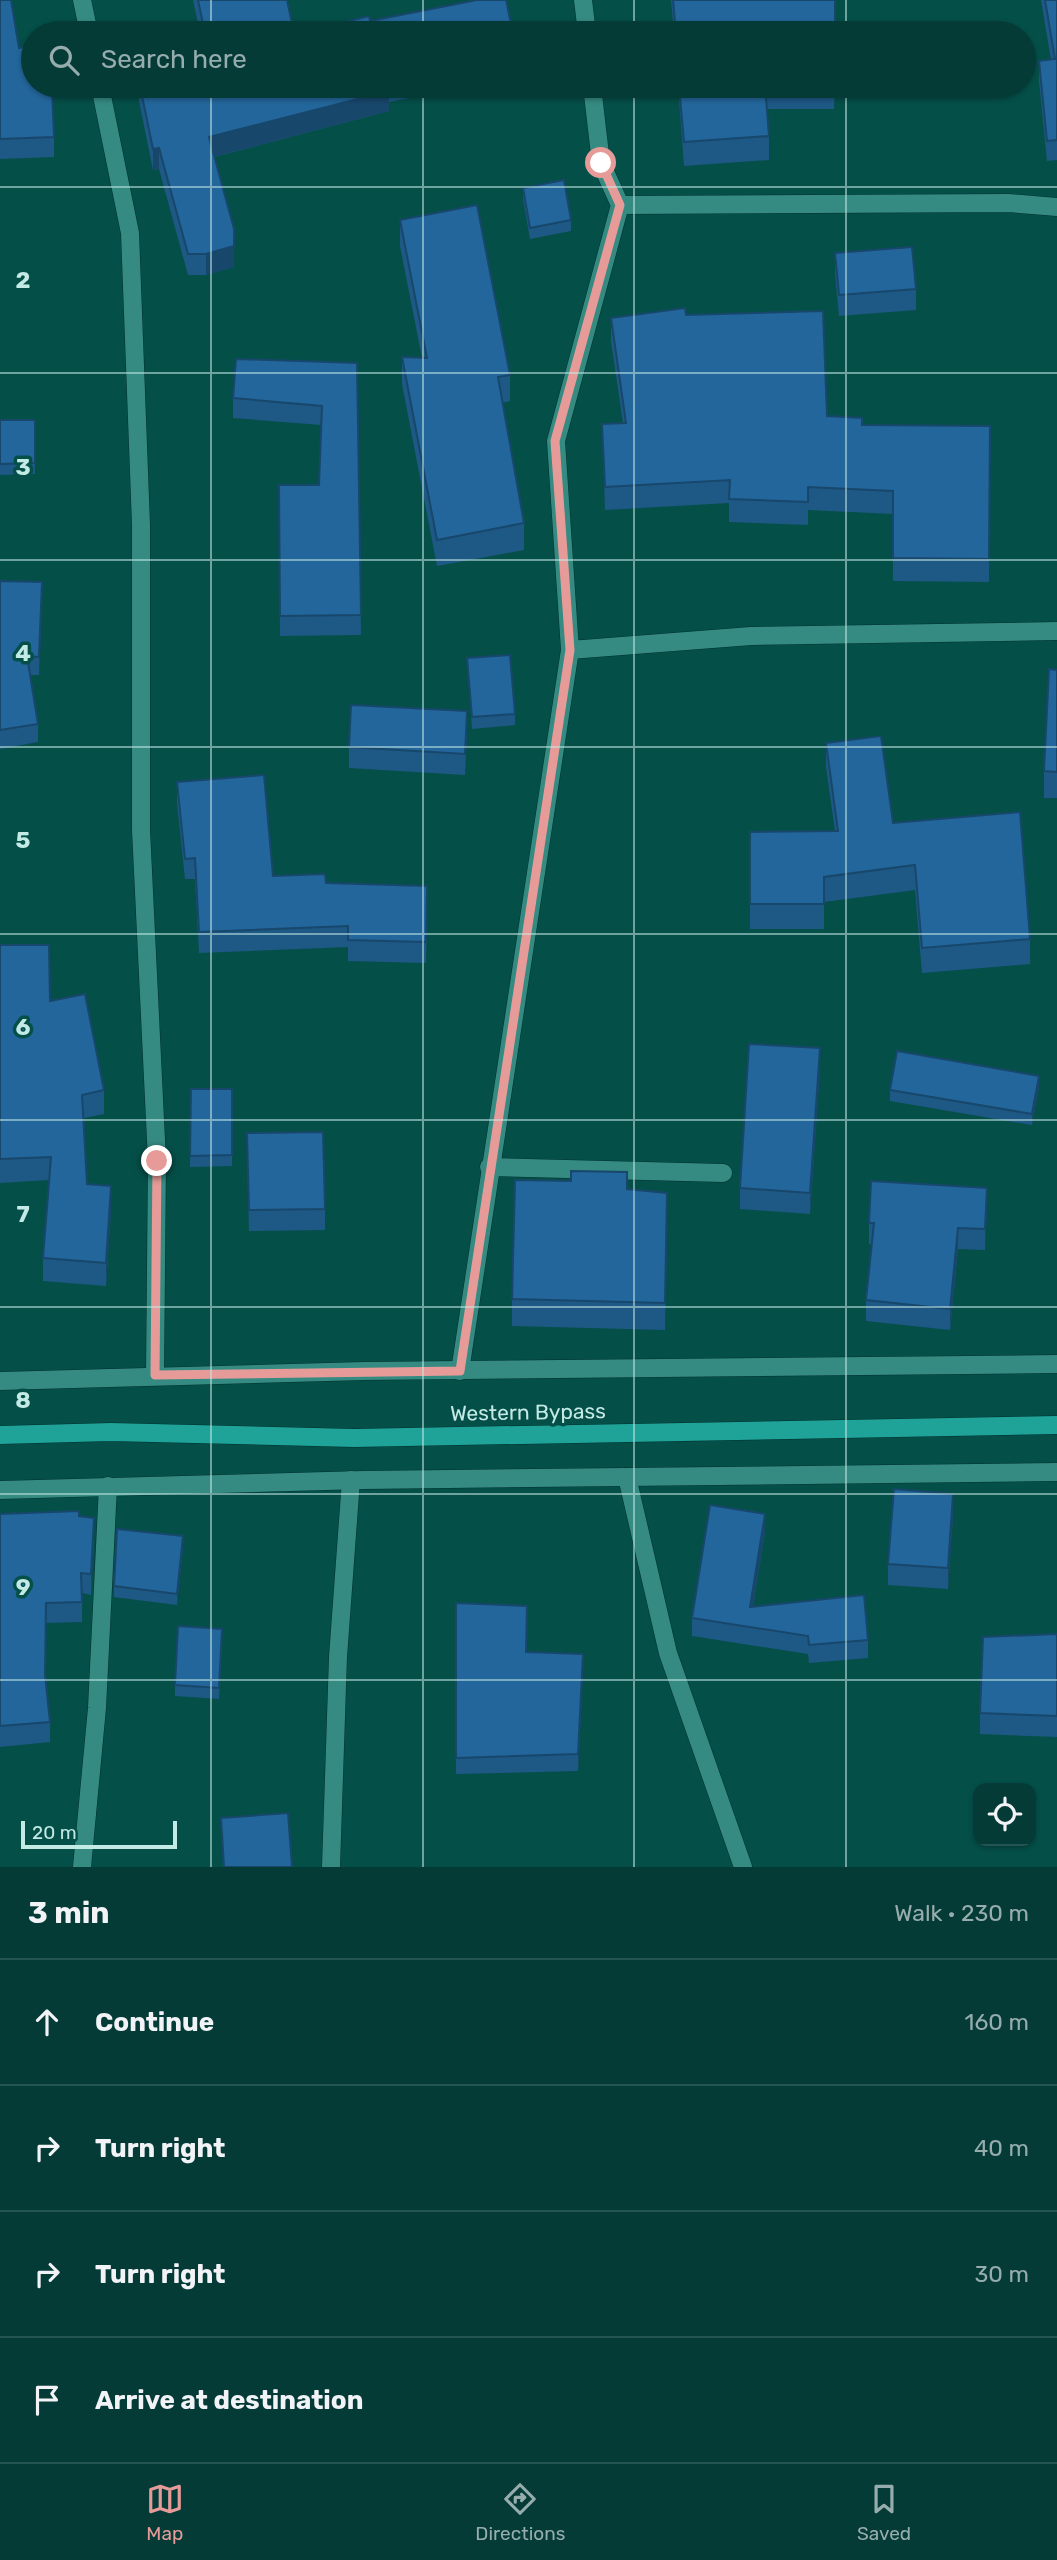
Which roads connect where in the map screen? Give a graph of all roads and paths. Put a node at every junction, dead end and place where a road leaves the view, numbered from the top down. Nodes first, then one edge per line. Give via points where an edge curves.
1 (82, 0) edge
2 (583, 0) edge
3 (86, 21) edge
4 (586, 21) edge
5 (102, 98) edge
6 (593, 98) edge
7 (620, 205) junction
8 (1057, 207) edge
9 (1057, 632) edge
10 (570, 650) junction
11 (489, 1167) junction
12 (723, 1173) dead end
13 (1057, 1363) edge
14 (460, 1371) junction
15 (155, 1375) junction
16 (0, 1381) edge
17 (1057, 1425) edge
18 (0, 1435) edge
19 (1057, 1472) edge
20 (627, 1477) junction
21 (351, 1480) junction
22 (108, 1486) junction
23 (0, 1490) edge
24 (82, 1867) edge
25 (331, 1867) edge
26 (743, 1867) edge

1 - 3 street
2 - 4 street
5 - 15 street via 130,233 141,525 141,830 157,1161
6 - 7 street via 601,163
7 - 8 street via 1008,203
7 - 10 street via 555,441
9 - 10 street via 751,636
10 - 11 street
11 - 12 street
11 - 14 street
13 - 14 street
14 - 15 street
15 - 16 street
17 - 18 main road, Western Bypass via 354,1438 111,1432
19 - 20 street
20 - 21 street
20 - 26 street via 668,1653
21 - 22 street
21 - 25 street via 338,1657
22 - 23 street
22 - 24 street via 97,1707

